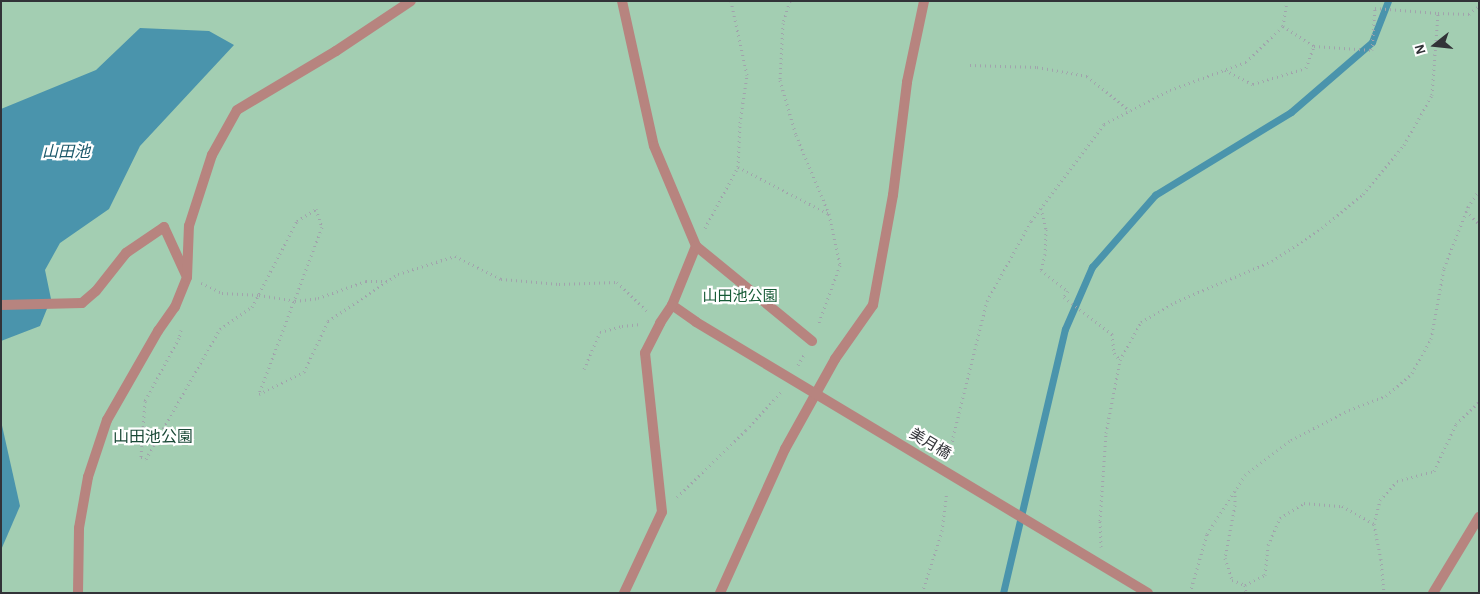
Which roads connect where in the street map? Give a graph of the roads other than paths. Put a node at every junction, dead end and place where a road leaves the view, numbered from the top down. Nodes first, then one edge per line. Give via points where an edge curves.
1 (411, 1) edge
2 (622, 1) edge
3 (924, 1) edge
4 (696, 246) junction
5 (188, 277) junction
6 (1, 305) edge
7 (672, 305) junction
8 (812, 341) road end
9 (1479, 518) edge
10 (78, 593) edge
11 (624, 593) edge
12 (720, 593) edge
13 (1148, 593) edge
14 (1433, 593) edge

1 - 5 street via 336,51 237,110 212,155 189,226
2 - 4 street via 654,146
3 - 12 street via 907,82 893,195 873,304 835,360 785,449
4 - 7 street
4 - 8 street
5 - 6 street via 164,227 126,253 96,291 82,303
5 - 10 street via 175,307 107,420 88,476 79,528
7 - 11 street via 644,353 662,512
7 - 13 street, 美月橋, bridge
9 - 14 street

